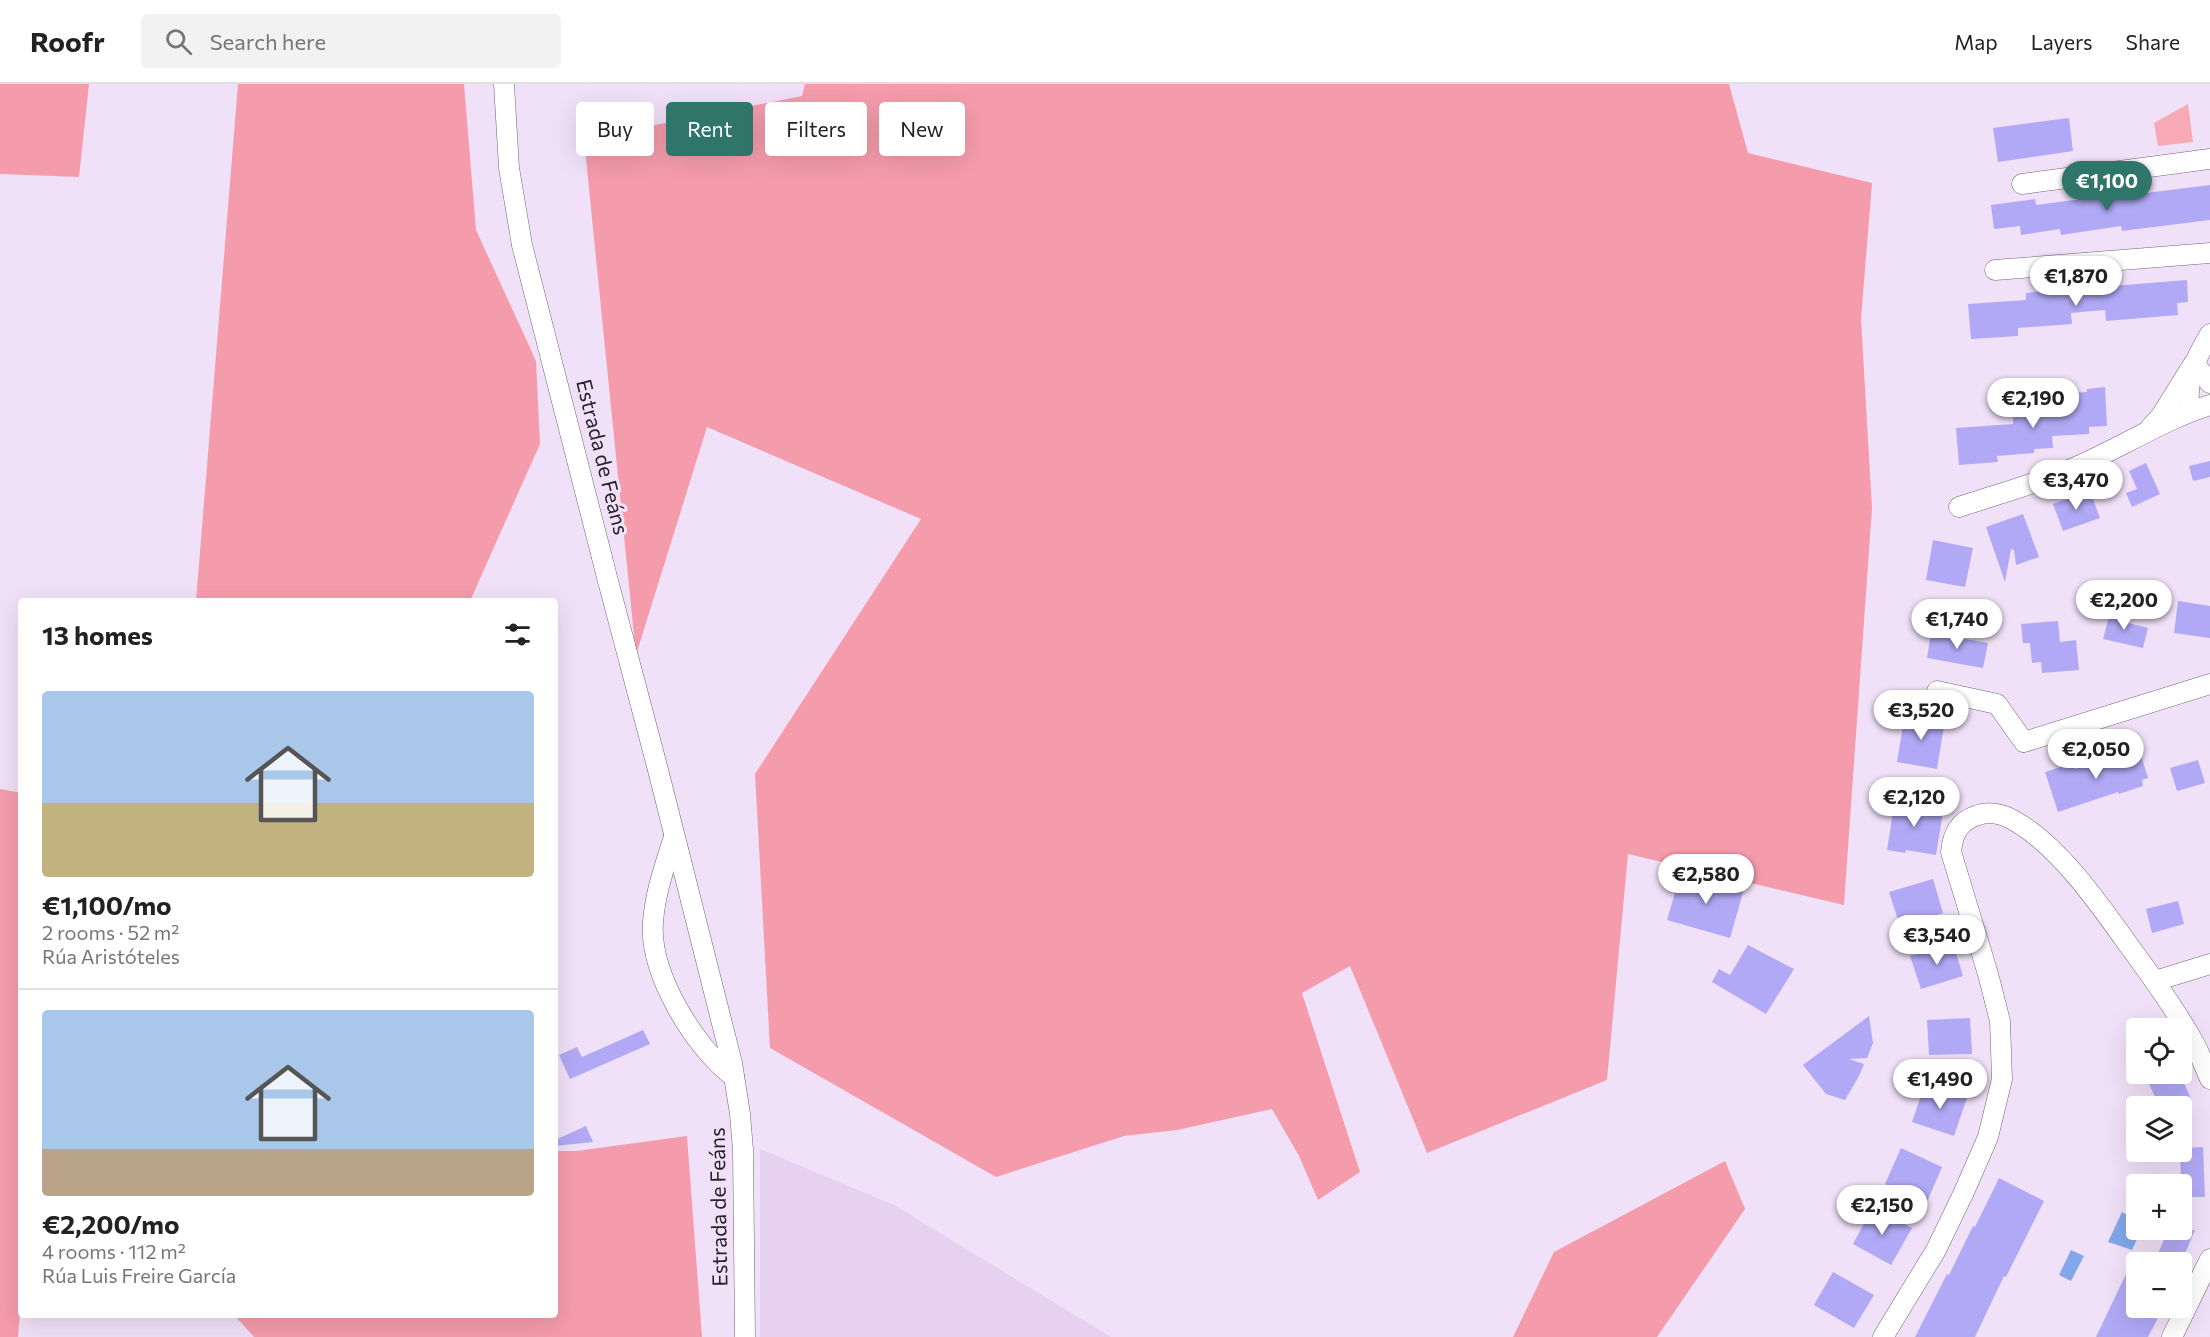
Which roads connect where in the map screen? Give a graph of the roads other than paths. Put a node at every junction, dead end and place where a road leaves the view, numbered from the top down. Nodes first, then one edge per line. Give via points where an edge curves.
1 (504, 84) edge
2 (2210, 159) edge
3 (2022, 184) dead end
4 (2210, 254) edge
5 (1995, 270) dead end
6 (2210, 334) edge
7 (2194, 363) junction
8 (2210, 383) edge
9 (2210, 405) edge
10 (2190, 411) junction
11 (2146, 432) junction
12 (1959, 507) dead end
13 (2210, 684) edge
14 (1937, 691) dead end
15 (675, 837) junction
16 (2210, 964) edge
17 (2155, 981) junction
18 (734, 1077) junction
19 (2210, 1079) edge
20 (2210, 1259) edge
21 (745, 1337) edge
22 (1883, 1337) edge
23 (2172, 1337) edge

1 - 15 street, Estrada de Feáns via 509,168 522,245
2 - 3 street
4 - 5 street
6 - 7 street
7 - 8 street
7 - 10 street
7 - 11 street via 2161,416
9 - 10 street
10 - 11 street
11 - 12 street via 2076,467
13 - 14 street via 2024,742 1997,704
15 - 18 street, Estrada de Feáns
15 - 18 street via 661,880 653,944 669,995 679,1012 707,1051
16 - 17 street
17 - 19 street via 2193,1042
17 - 22 street via 2088,888 2042,841 2013,819 1997,814 1982,813 1959,825 1952,838 1951,852 2000,1021 2002,1079 1988,1137 1964,1192 1936,1250
18 - 21 street, Estrada de Feáns via 743,1150
20 - 23 street

